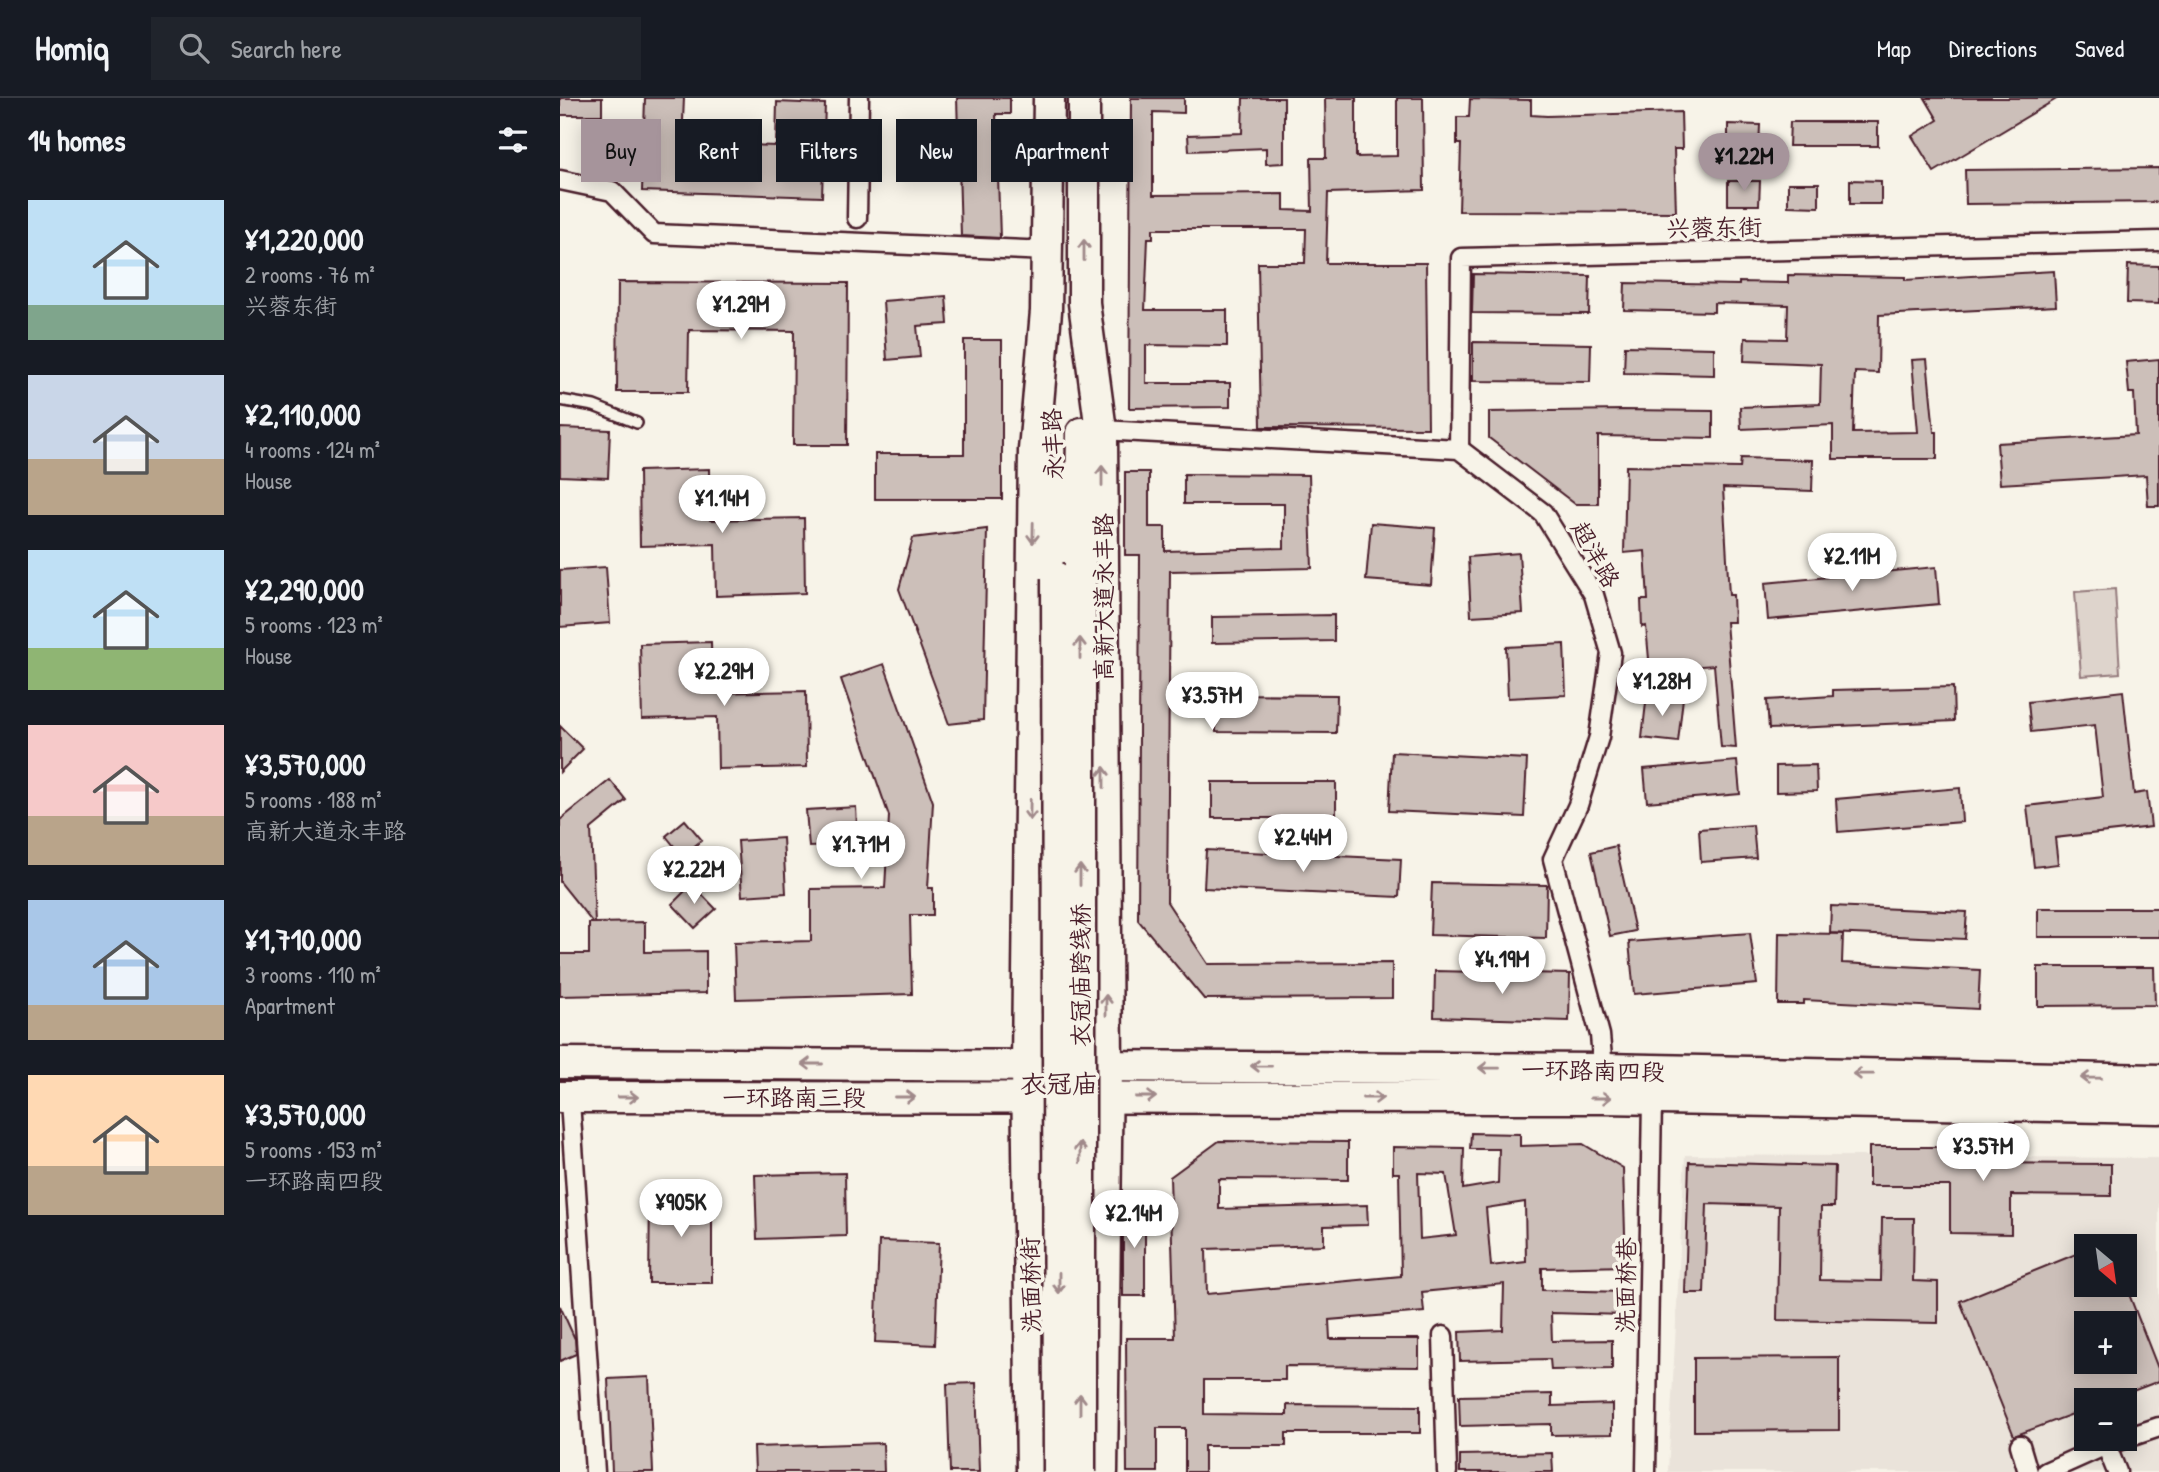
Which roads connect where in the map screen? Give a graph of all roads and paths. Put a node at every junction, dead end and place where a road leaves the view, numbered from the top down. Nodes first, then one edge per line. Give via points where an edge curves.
1 (859, 98) edge
2 (1049, 98) edge
3 (1084, 98) edge
4 (560, 180) edge
5 (857, 218) dead end
6 (2159, 241) edge
7 (1048, 251) junction
8 (1084, 303) junction
9 (1046, 311) junction
10 (560, 400) edge
11 (637, 423) dead end
12 (1101, 430) junction
13 (1459, 449) junction
14 (1068, 570) junction
15 (560, 1063) edge
16 (1027, 1064) junction
17 (1107, 1065) junction
18 (1603, 1069) junction
19 (2159, 1080) edge
20 (1028, 1097) junction
21 (1104, 1097) junction
22 (565, 1099) edge
23 (1652, 1099) junction
24 (2159, 1108) edge
25 (1443, 1336) dead end
26 (2159, 1427) edge
27 (2137, 1434) edge
28 (2020, 1445) dead end
29 (2093, 1451) edge
30 (2108, 1451) edge
31 (595, 1472) edge
32 (1032, 1472) edge
33 (1059, 1472) edge
34 (1080, 1472) edge
35 (1102, 1472) edge
36 (1447, 1472) edge
37 (1646, 1472) edge
38 (2028, 1472) edge
39 (2046, 1472) edge
40 (2117, 1472) edge

1 - 5 street
2 - 7 main road
8 -> 3 main road, 高新大道永丰路
4 - 7 street via 612,191 654,234
6 - 13 street, 兴蓉东街 via 1461,258
7 - 9 main road
8 - 12 main road, 高新大道永丰路
8 - 14 main road, 永丰路
9 - 14 main road, 永丰路
9 -> 16 main road via 1034,450
10 - 11 lane via 594,405
12 - 13 street
17 -> 12 main road, 高新大道永丰路
13 - 18 street, 超洋路 via 1543,513 1594,594 1611,653 1599,737 1578,805 1553,859 1600,1035
14 -> 33 main road, 衣冠庙跨线桥, bridge
34 -> 14 main road, 衣冠庙跨线桥, bridge
16 -> 15 main road, 一环路南三段
16 - 17 main road, 一环路南四段
16 - 20 main road
18 -> 17 main road, 一环路南四段
17 - 21 main road, 高新大道永丰路
19 -> 18 main road, 一环路南四段
20 - 21 main road, 一环路南四段
22 -> 20 main road, 一环路南三段
20 - 32 main road, 洗面桥街
21 -> 23 main road, 一环路南四段
21 - 35 main road
22 - 31 street
23 - 24 main road, 一环路南四段
23 - 37 street, 洗面桥巷
25 - 36 street
26 - 27 street
28 - 38 street
29 - 39 street
30 - 40 street

